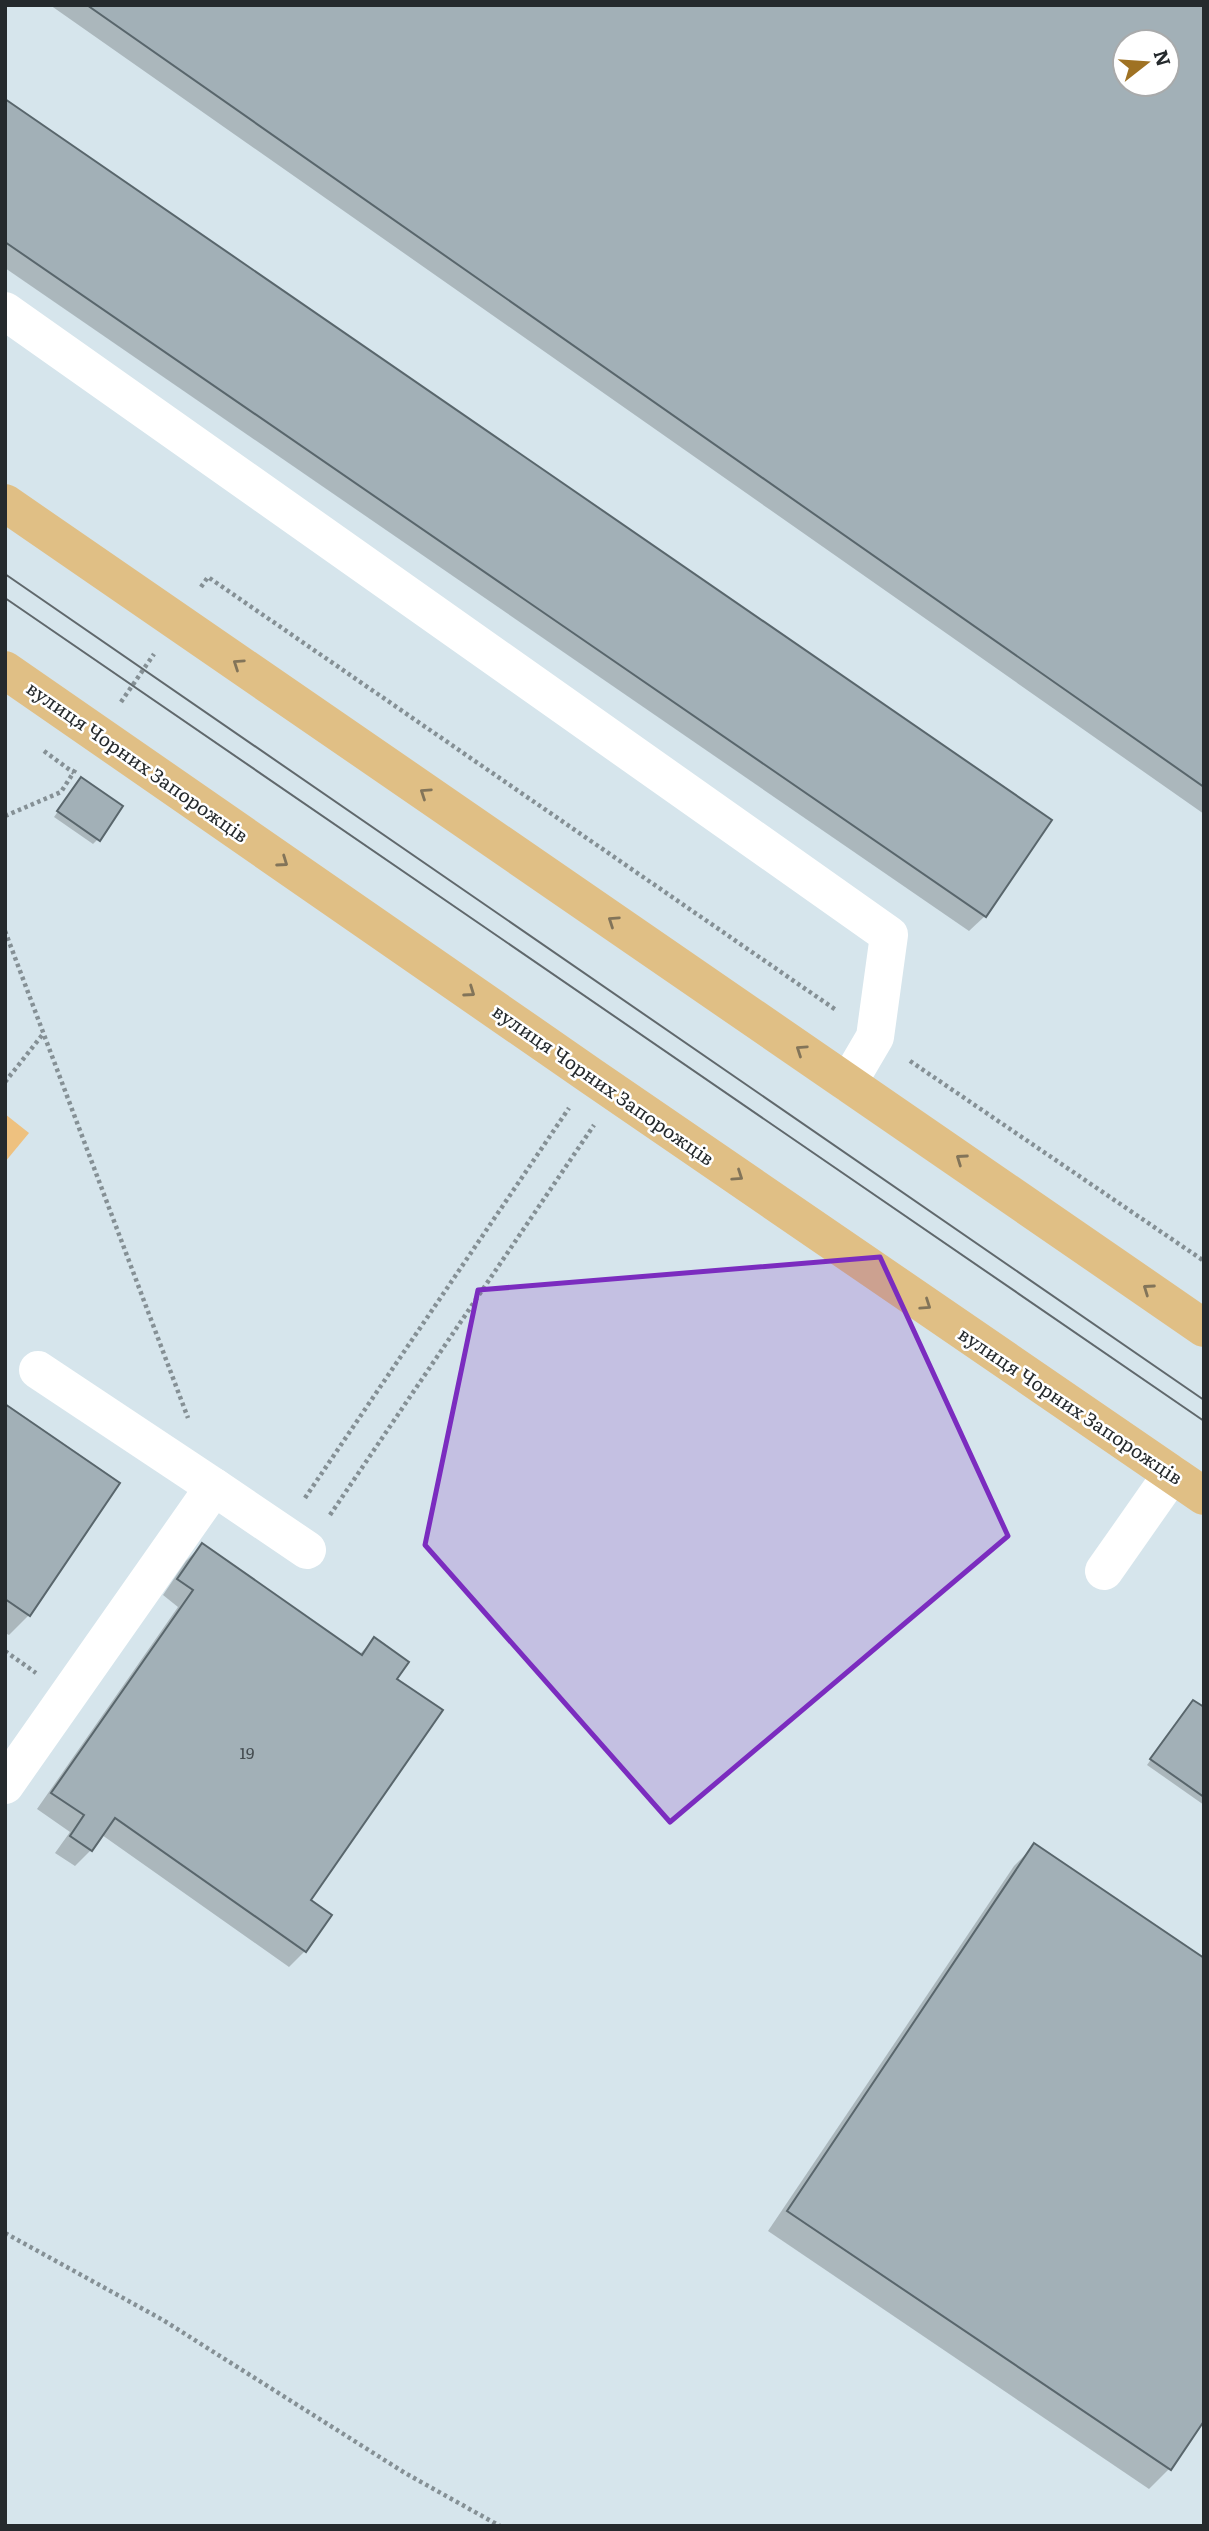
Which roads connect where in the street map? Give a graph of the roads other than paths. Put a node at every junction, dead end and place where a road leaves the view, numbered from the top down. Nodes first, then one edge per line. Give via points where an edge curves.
1 (5, 311) edge
2 (5, 503) edge
3 (9, 683) edge
4 (848, 1083) junction
5 (1204, 1328) edge
6 (38, 1370) dead end
7 (1172, 1474) junction
8 (214, 1488) junction
9 (1204, 1496) edge
10 (294, 1541) road end
11 (1104, 1571) dead end
12 (5, 1785) edge

1 - 4 lane via 889,935 875,1037
4 -> 2 main road
3 -> 7 main road, вулиця Чорних Запорожців via 98,733
5 -> 4 main road
6 - 8 lane
7 - 9 main road, вулиця Чорних Запорожців
7 - 11 lane
8 - 10 lane
8 - 12 lane

